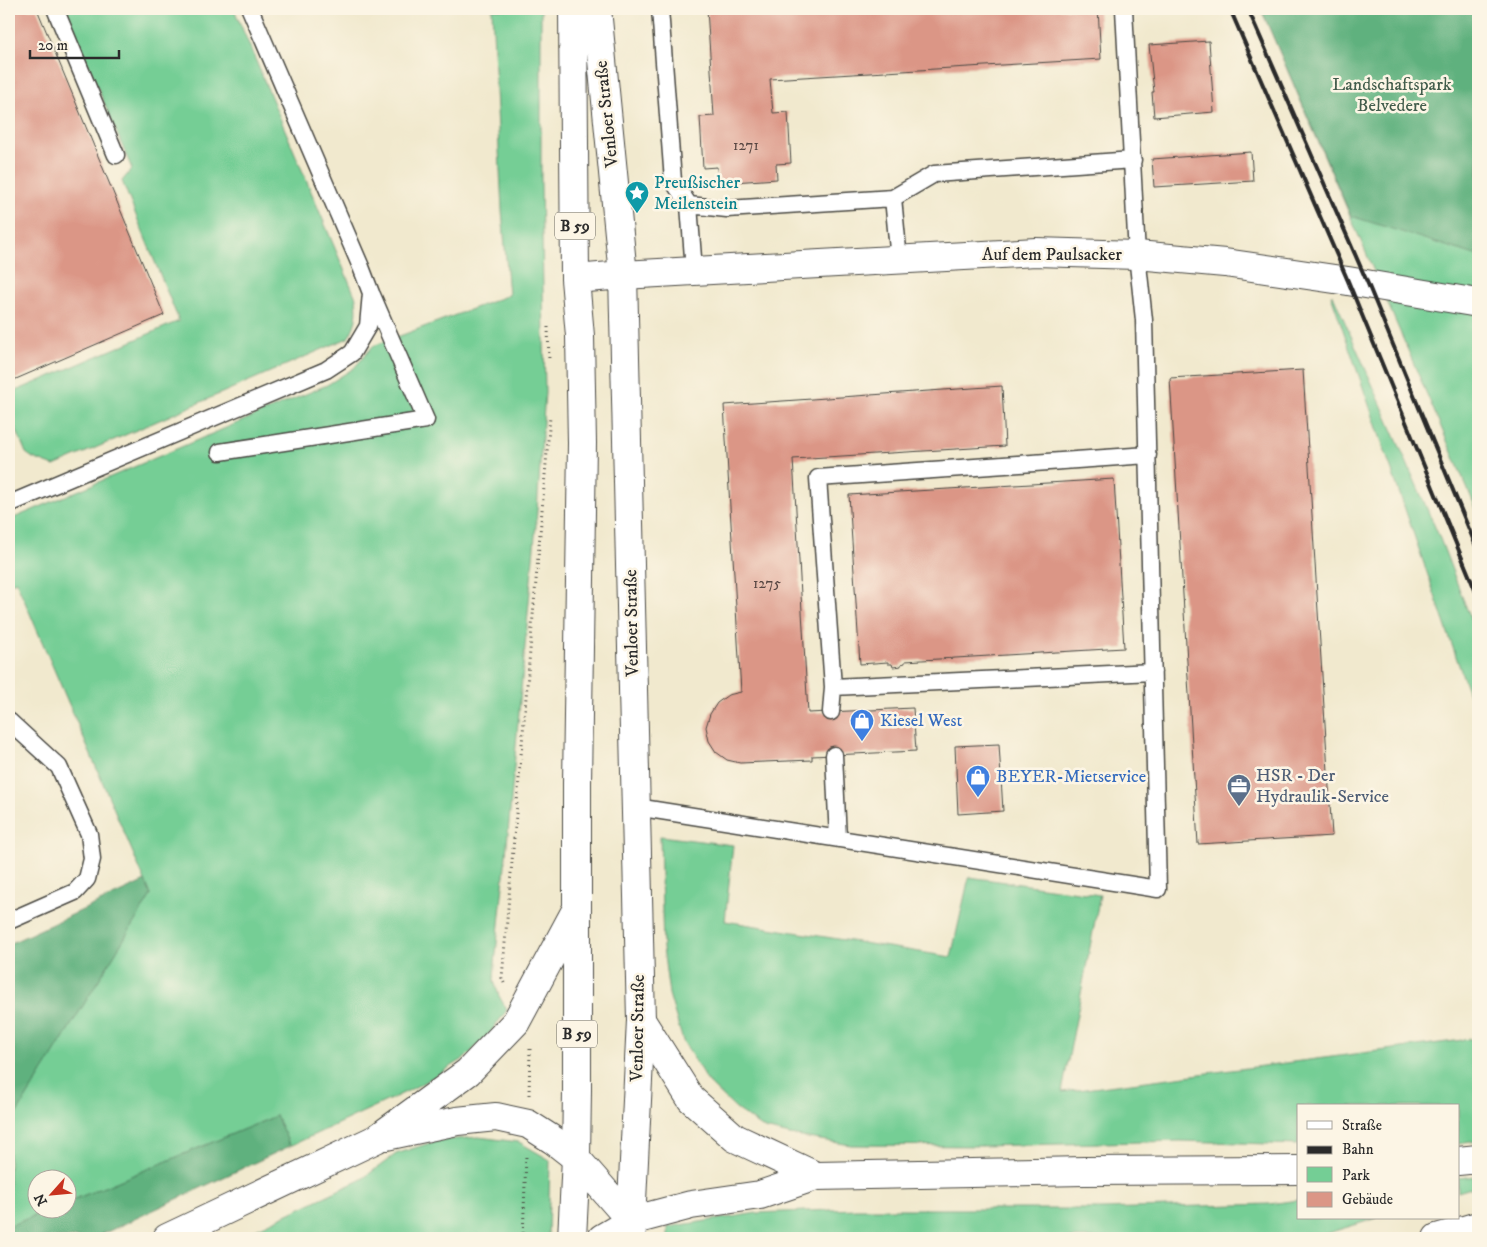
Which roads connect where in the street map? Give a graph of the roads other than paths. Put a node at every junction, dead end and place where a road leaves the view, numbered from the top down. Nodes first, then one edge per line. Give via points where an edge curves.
1 (56, 9) edge
2 (250, 9) edge
3 (573, 9) edge
4 (597, 9) edge
5 (660, 9) edge
6 (1124, 9) edge
7 (116, 155) dead end
8 (1133, 160) junction
9 (893, 198) junction
10 (689, 205) junction
11 (1137, 254) junction
12 (899, 260) junction
13 (694, 271) junction
14 (623, 275) junction
15 (575, 279) junction
16 (371, 293) junction
17 (1478, 302) edge
18 (220, 452) dead end
19 (1148, 455) junction
20 (9, 504) edge
21 (1153, 672) junction
22 (833, 687) junction
23 (830, 712) dead end
24 (9, 721) edge
25 (834, 755) dead end
26 (636, 807) junction
27 (838, 839) junction
28 (576, 910) junction
29 (9, 921) edge
30 (641, 1020) junction
31 (376, 1139) junction
32 (576, 1158) junction
33 (1478, 1159) edge
34 (1460, 1161) edge
35 (1297, 1170) edge
36 (816, 1176) junction
37 (1478, 1226) edge
38 (631, 1230) edge
39 (167, 1238) edge
40 (572, 1238) edge
41 (602, 1238) edge
42 (1437, 1238) edge

1 - 7 lane
2 - 16 lane
3 - 15 main road, Venloer Straße / B 59
4 - 14 main road, Venloer Straße / B 59
5 - 10 lane via 673,181
6 - 8 lane
8 - 9 lane via 934,174
8 - 11 lane
9 - 10 lane via 727,209
9 - 12 lane
10 - 13 lane
11 - 12 main road, Auf dem Paulsacker via 1036,252
11 - 17 main road, Auf dem Paulsacker via 1225,263
11 - 19 lane via 1144,320
12 - 13 main road, Auf dem Paulsacker
13 - 14 main road, Auf dem Paulsacker
14 - 15 main road, Auf dem Paulsacker
14 - 26 main road, Venloer Straße / B 59
15 - 28 main road, Venloer Straße / B 59 via 580,336 582,442
16 - 18 lane via 426,420
16 - 20 lane via 368,326 352,353 326,370
19 - 21 lane
19 - 22 lane via 818,478
21 - 22 lane
21 - 27 lane via 1158,889
22 - 23 lane
24 - 29 lane via 59,767 89,834 92,859 87,879 75,892
25 - 27 lane
26 - 27 lane
26 - 30 main road, Venloer Straße / B 59
28 - 31 main road via 516,1022 468,1072
28 - 32 main road, Venloer Straße / B 59
30 - 36 main road via 691,1098 735,1138
30 - 38 main road, Venloer Straße / B 59
31 - 32 main road via 458,1120 496,1118 528,1124
31 - 39 main road
32 - 38 main road
32 - 40 main road, Venloer Straße / B 59
33 - 34 main road
35 - 36 main road
36 - 38 main road via 760,1195 690,1205
37 - 42 main road
38 - 41 main road

